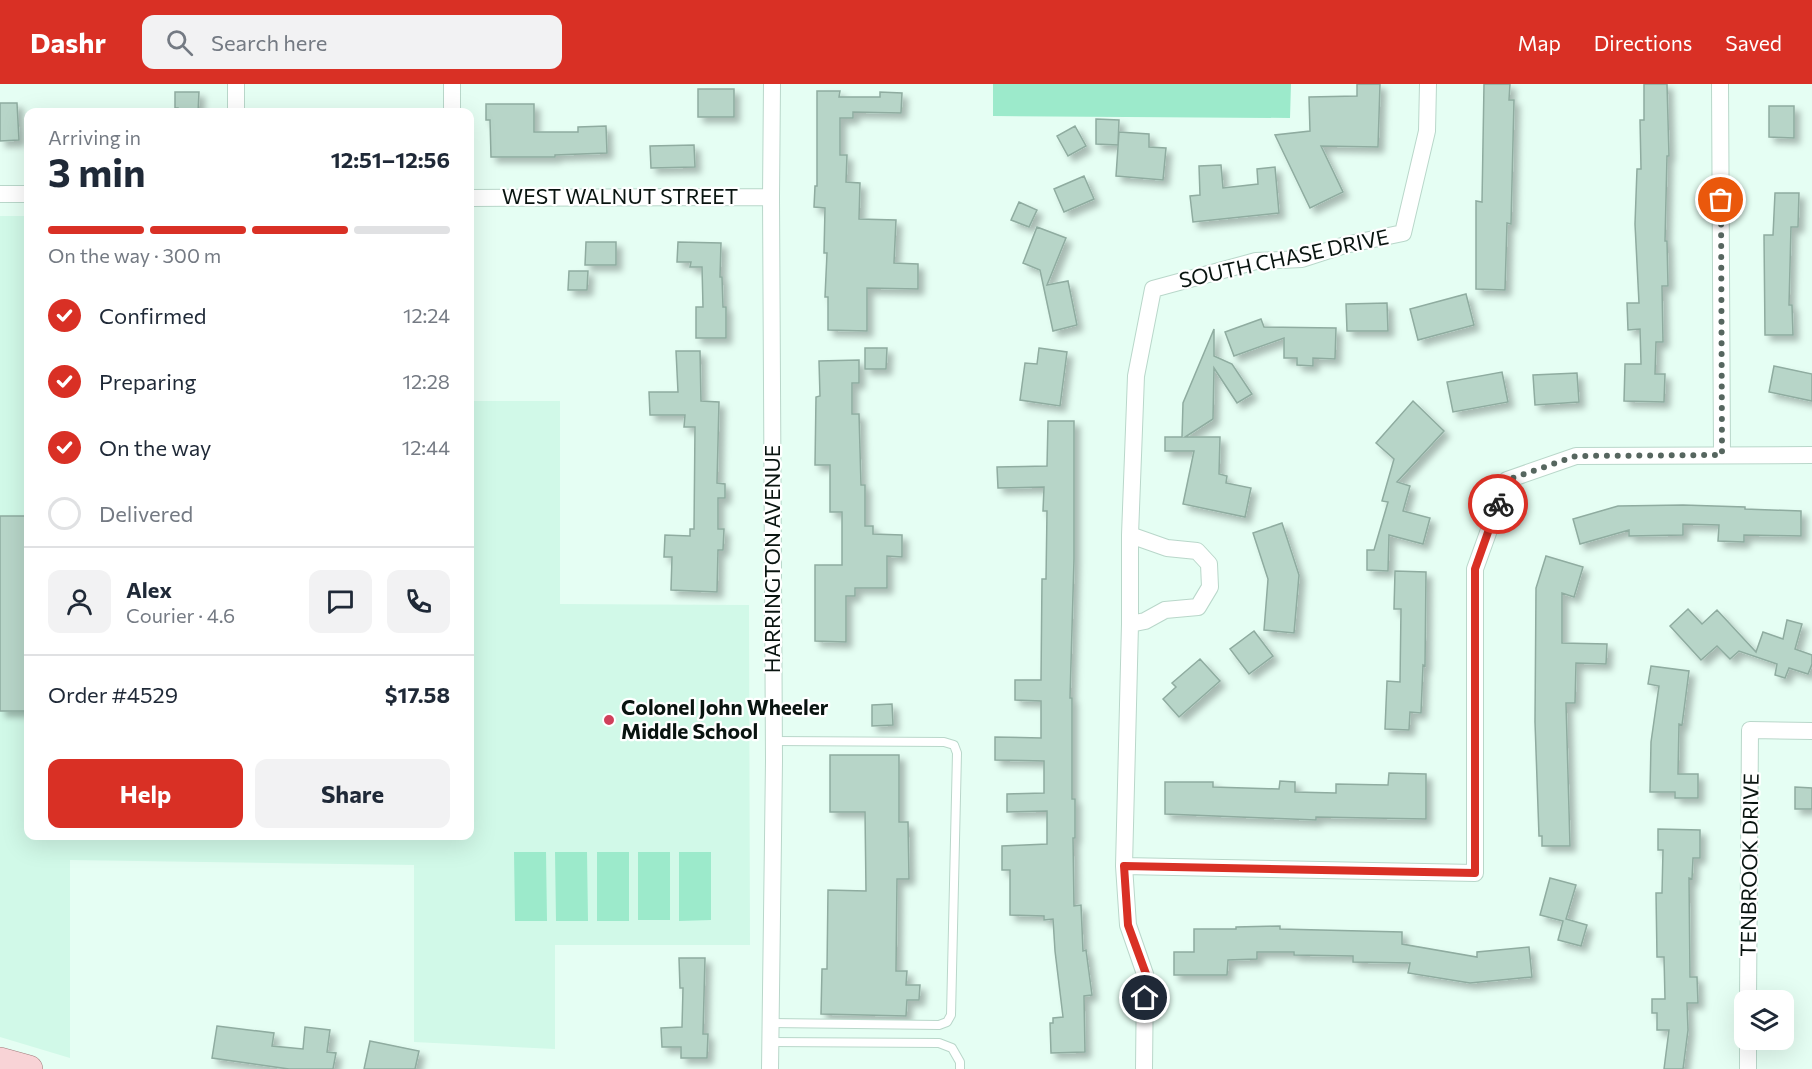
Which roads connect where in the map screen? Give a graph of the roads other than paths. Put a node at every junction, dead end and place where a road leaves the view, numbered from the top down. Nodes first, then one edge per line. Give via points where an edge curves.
1 (236, 84) edge
2 (452, 84) edge
3 (772, 84) edge
4 (1428, 84) edge
5 (1720, 84) edge
6 (236, 108) edge
7 (452, 108) edge
8 (0, 194) edge
9 (24, 194) edge
10 (771, 196) junction
11 (474, 198) edge
12 (1722, 455) junction
13 (1812, 455) edge
14 (1130, 535) junction
15 (1130, 624) junction
16 (1812, 731) edge
17 (774, 741) junction
18 (1124, 866) junction
19 (1748, 990) edge
20 (771, 1023) junction
21 (771, 1042) junction
22 (1748, 1050) edge
23 (0, 1060) edge
24 (29, 1069) edge
25 (771, 1069) edge
26 (960, 1069) edge
27 (1144, 1069) edge
28 (1748, 1069) edge

1 - 6 street
2 - 7 street
3 - 10 street, HARRINGTON AVENUE
4 - 14 street, SOUTH CHASE DRIVE via 1427,130 1403,233 1302,259 1256,261 1153,289 1136,376
5 - 12 street
8 - 9 street
10 - 11 street, WEST WALNUT STREET
10 - 17 street, HARRINGTON AVENUE
12 - 13 street
12 - 18 street via 1576,456 1507,480 1475,569 1475,873
14 - 15 street, SOUTH CHASE DRIVE
14 - 15 street via 1167,548 1197,551 1209,564 1210,587 1198,607 1165,610 1146,621
15 - 18 street, SOUTH CHASE DRIVE
16 - 19 street, TENBROOK DRIVE via 1750,730
17 - 20 street, HARRINGTON AVENUE
17 - 20 lane via 944,742 954,745 957,753 951,1015 947,1022
18 - 27 street, SOUTH CHASE DRIVE via 1128,925 1146,974
20 - 21 street, HARRINGTON AVENUE
21 - 25 street, HARRINGTON AVENUE
21 - 26 lane via 939,1043 952,1048
22 - 28 street
23 - 24 main road

